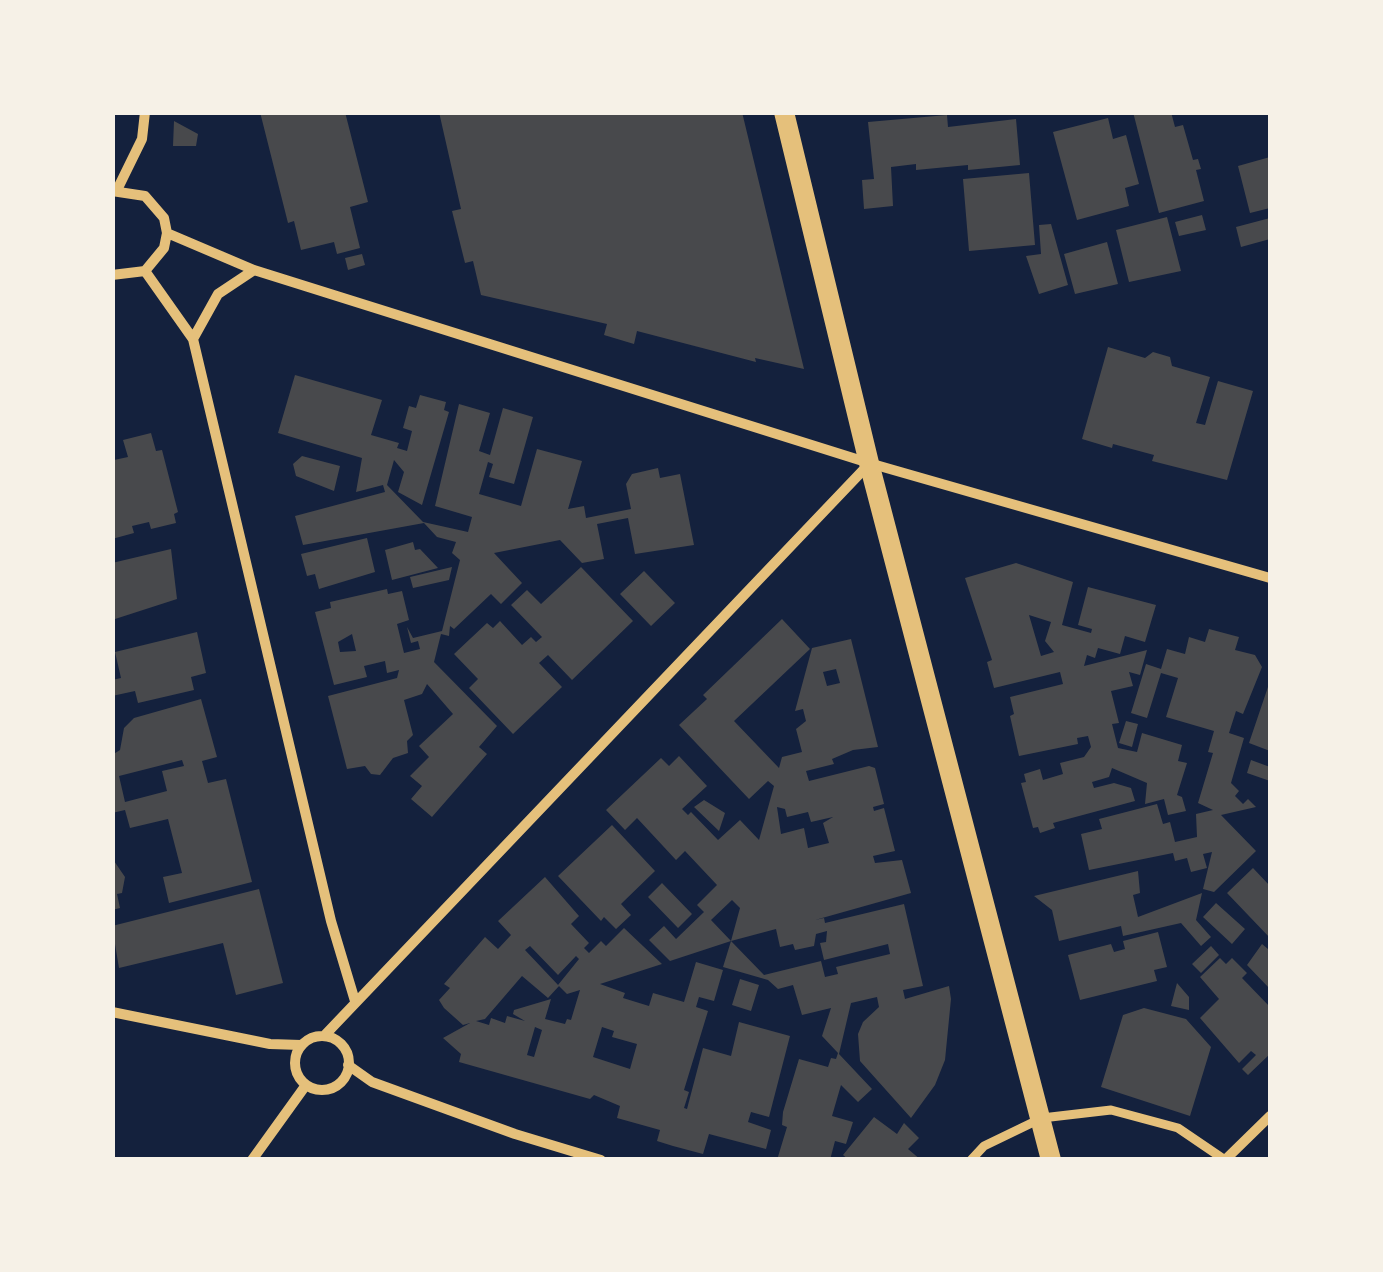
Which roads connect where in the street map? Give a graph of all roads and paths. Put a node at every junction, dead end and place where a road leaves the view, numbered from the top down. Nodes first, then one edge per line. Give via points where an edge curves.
1 (145, 112) edge
2 (784, 112) edge
3 (115, 190) edge
4 (166, 233) junction
5 (254, 270) junction
6 (144, 271) junction
7 (112, 275) edge
8 (193, 339) junction
9 (869, 463) junction
10 (1270, 578) edge
11 (355, 1001) junction
12 (112, 1012) edge
13 (324, 1036) junction
14 (270, 1044) junction
15 (301, 1045) junction
16 (295, 1058) junction
17 (348, 1065) junction
18 (342, 1081) junction
19 (372, 1082) junction
20 (306, 1085) junction
21 (1270, 1116) edge
22 (1042, 1118) junction
23 (1225, 1159) edge
24 (252, 1160) edge
25 (602, 1160) edge
26 (971, 1160) edge
27 (1050, 1160) edge

1 - 3 street via 142,139
2 - 9 main road
3 - 4 street via 146,196
4 - 5 street
4 - 6 street via 164,248
5 - 8 street via 218,294
5 - 9 street
6 - 7 street
6 - 8 street
8 - 11 street
9 - 10 street
9 - 11 street
9 - 22 main road
11 - 13 street
12 - 14 street
13 - 15 street
13 - 17 street via 342,1045
14 - 15 street
14 - 16 street
15 - 16 street
16 - 20 street
17 - 18 street
17 - 19 street
18 - 19 street
18 - 20 street via 324,1090
19 - 25 street
20 - 24 street
21 - 23 street
22 - 23 street via 1111,1110 1178,1128
22 - 26 street via 984,1146
22 - 27 main road

